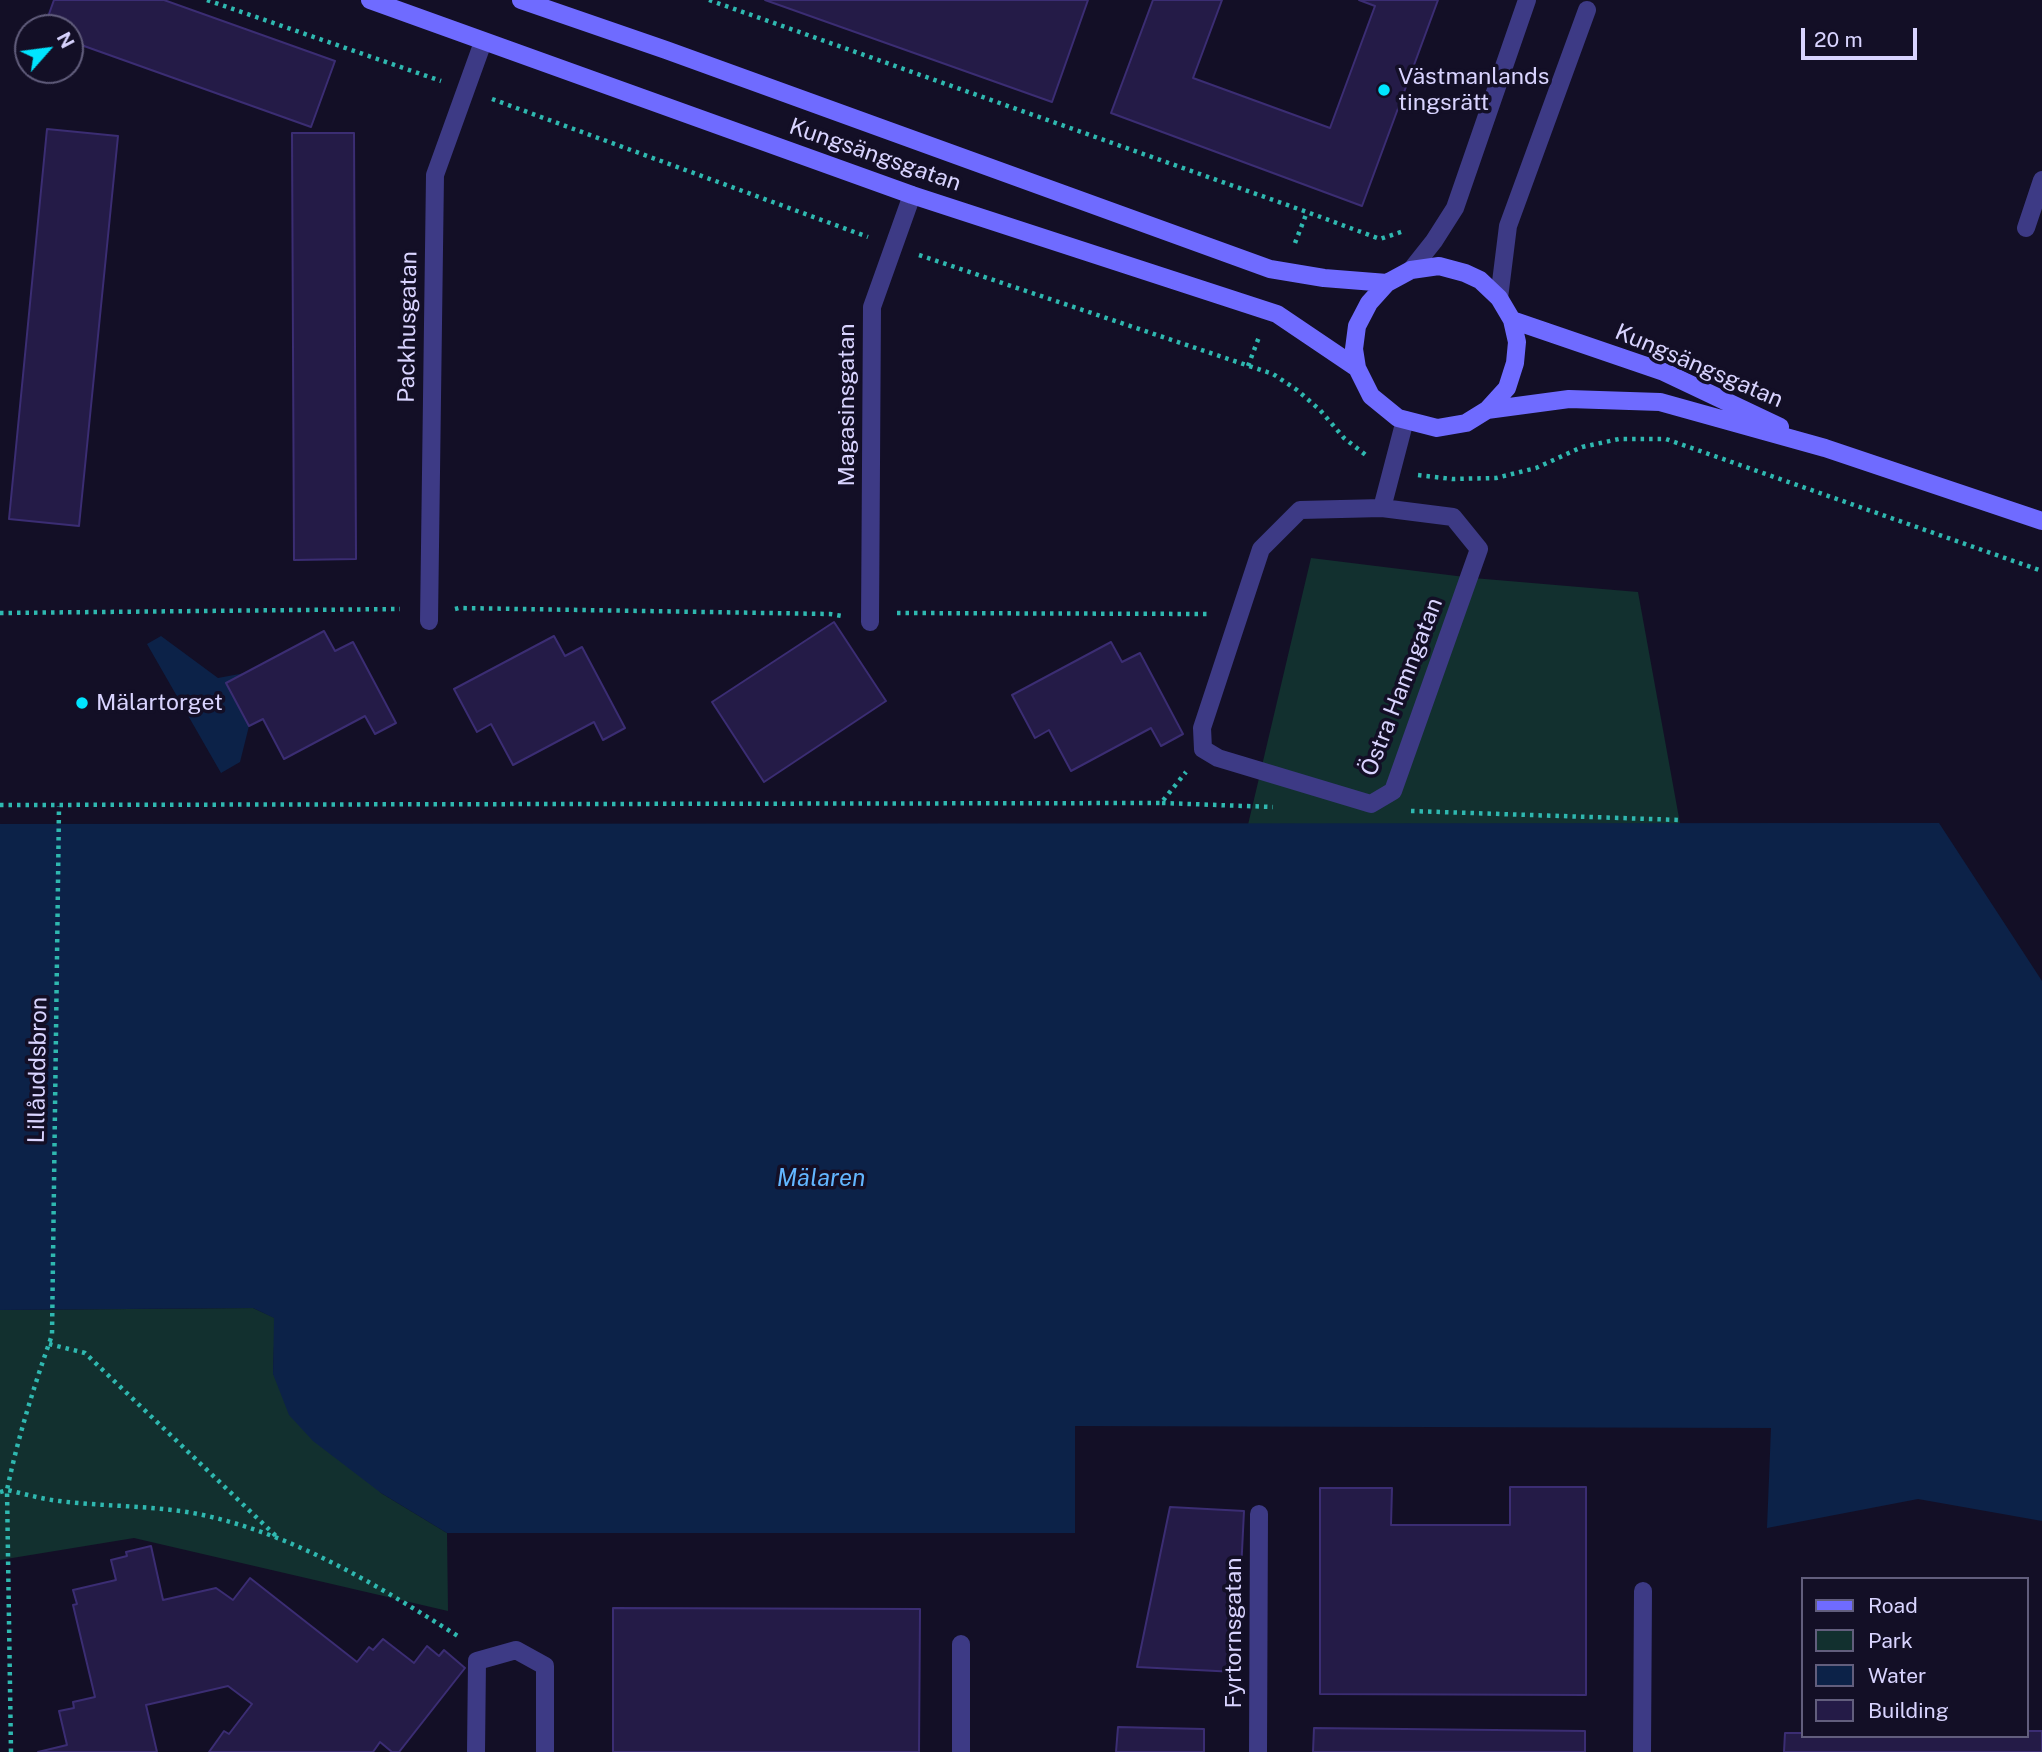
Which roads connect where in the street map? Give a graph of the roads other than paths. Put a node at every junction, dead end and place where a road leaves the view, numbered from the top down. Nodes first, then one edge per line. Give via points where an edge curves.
1 (370, 0) edge
2 (521, 0) edge
3 (1527, 0) edge
4 (1587, 10) dead end
5 (483, 42) junction
6 (2042, 180) edge
7 (912, 195) junction
8 (2026, 228) dead end
9 (1411, 271) junction
10 (1387, 284) junction
11 (1499, 298) junction
12 (1512, 320) junction
13 (1357, 368) junction
14 (1486, 410) junction
15 (1405, 420) junction
16 (1825, 448) junction
17 (1382, 508) junction
18 (2042, 521) edge
19 (429, 621) road end
20 (870, 622) road end
21 (1259, 1514) dead end
22 (1643, 1591) dead end
23 (961, 1644) dead end
24 (476, 1752) edge
25 (545, 1752) edge
26 (961, 1752) edge
27 (1258, 1752) edge
28 (1642, 1752) edge

1 - 5 main road, Kungsängsgatan
2 - 10 main road, Kungsängsgatan via 1270,270
3 - 9 street via 1455,208
4 - 11 street via 1508,226
5 - 7 main road, Kungsängsgatan
5 - 19 street, Packhusgatan via 435,175
6 - 8 street
7 - 13 main road, Kungsängsgatan via 1278,314
7 - 20 street, Magasinsgatan via 872,307
9 - 10 main road
9 - 11 main road via 1439,266 1465,273
10 - 13 main road via 1369,303 1357,326
11 - 12 main road
12 - 14 main road via 1515,363 1507,388
12 - 16 main road, Kungsängsgatan via 1664,372
13 - 15 main road via 1371,396
14 - 15 main road via 1466,423 1437,428
14 - 16 main road, Kungsängsgatan via 1569,399 1660,402
15 - 17 street
16 - 18 main road, Kungsängsgatan
17 - 17 street, Östra Hamngatan via 1453,517 1479,549 1393,791 1371,804 1218,758 1203,749 1202,728 1261,549 1300,510
21 - 27 street, Fyrtornsgatan
22 - 28 street
23 - 26 street
24 - 25 street via 477,1661 516,1650 545,1666

